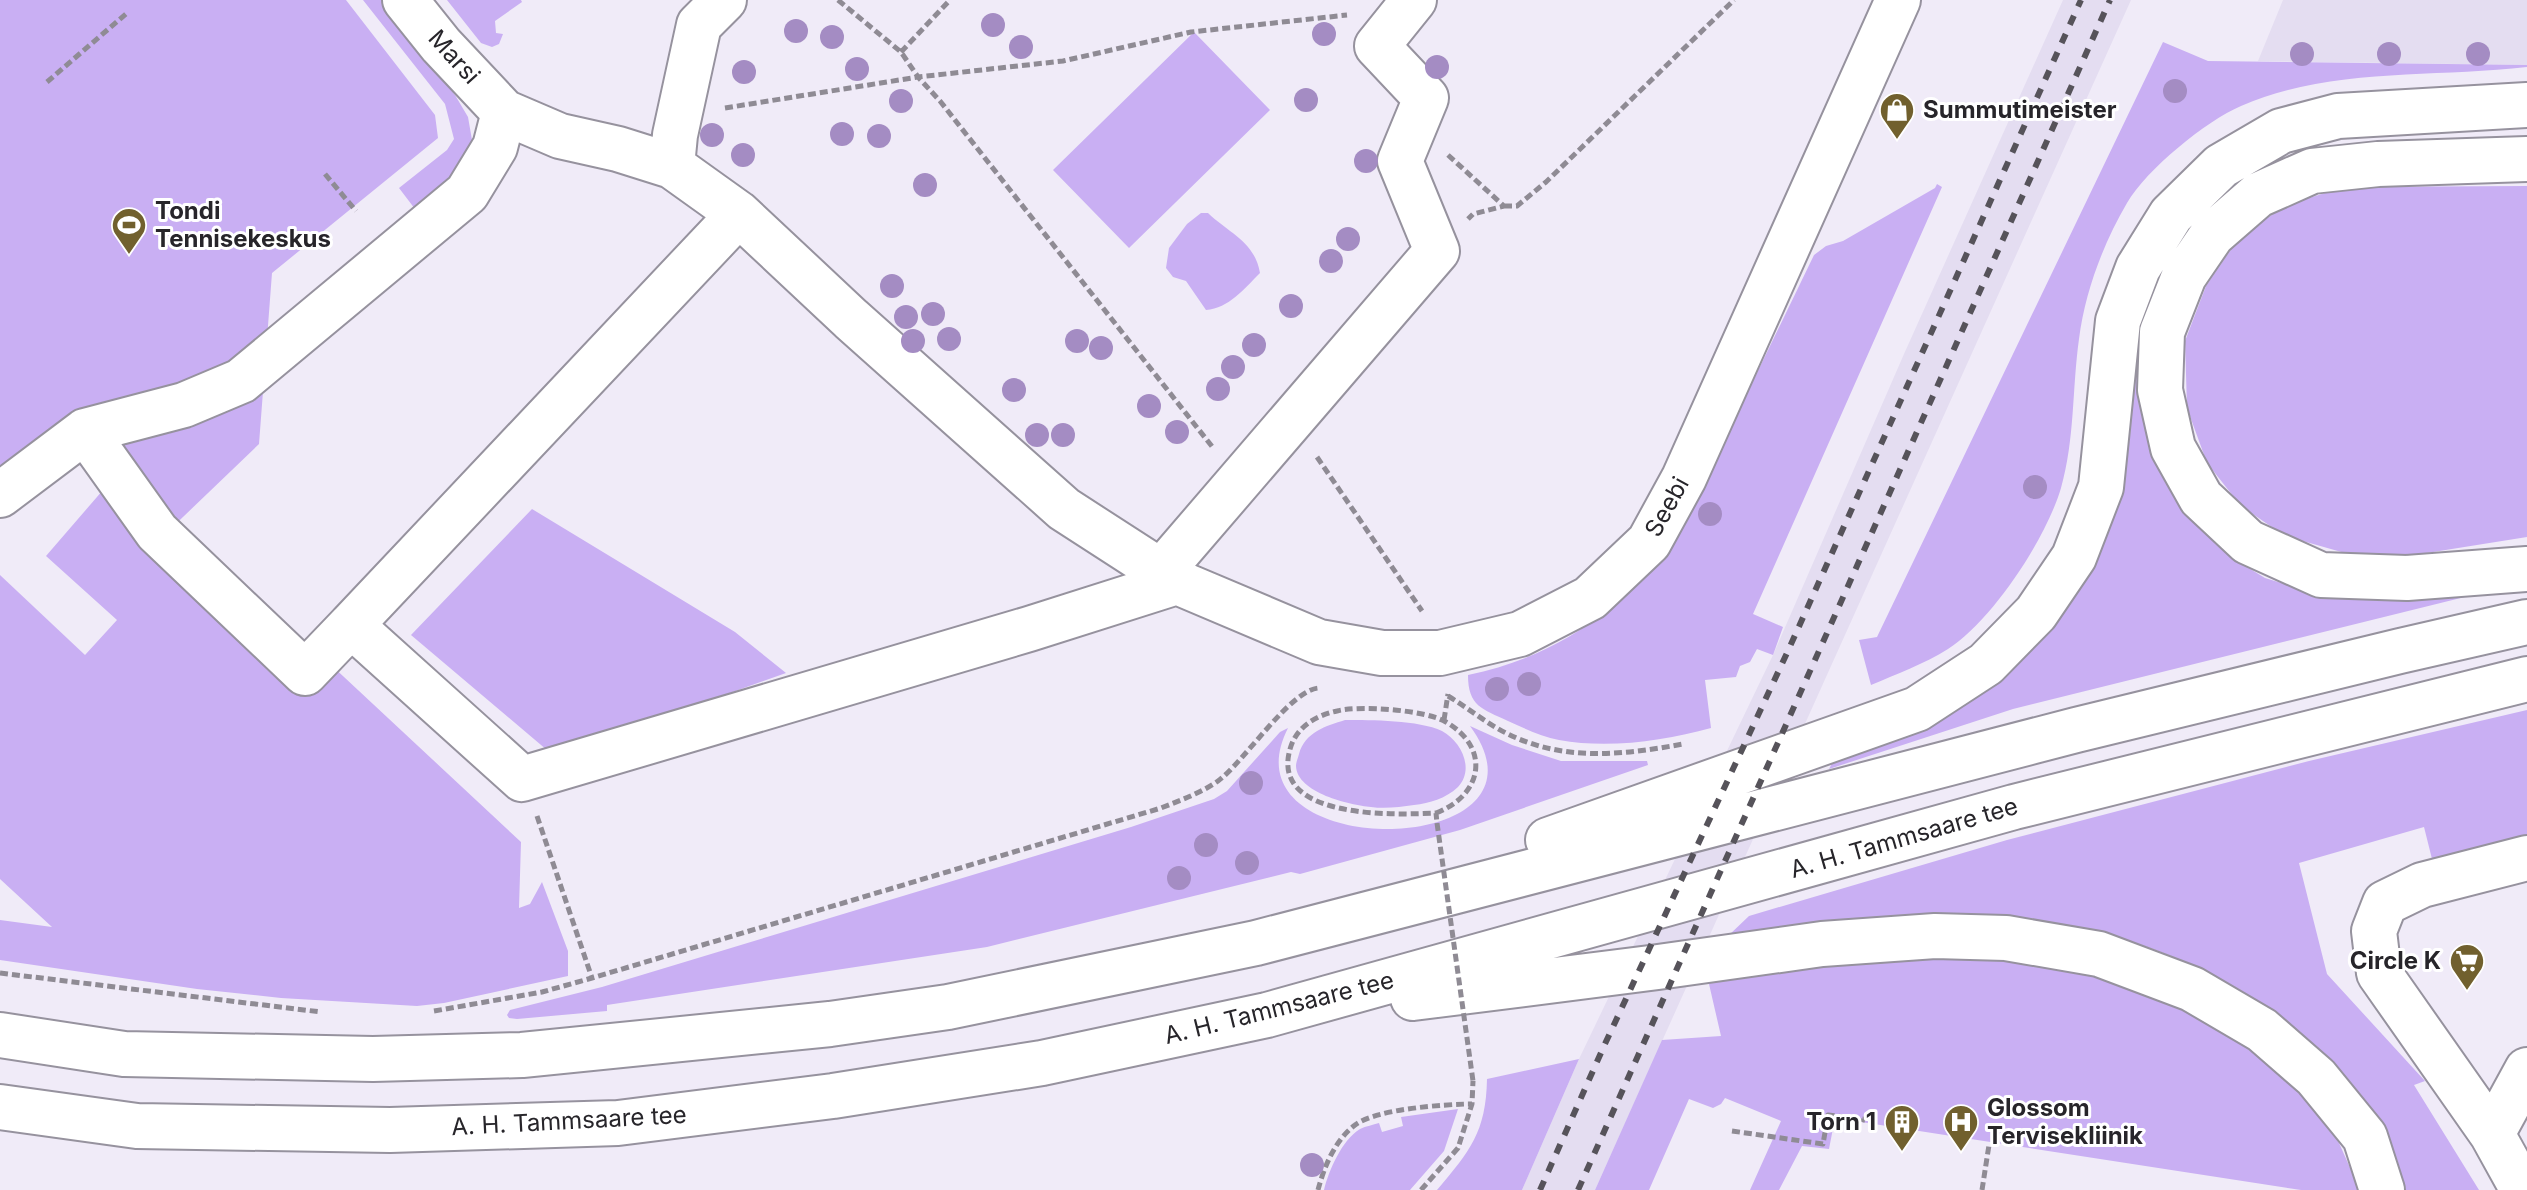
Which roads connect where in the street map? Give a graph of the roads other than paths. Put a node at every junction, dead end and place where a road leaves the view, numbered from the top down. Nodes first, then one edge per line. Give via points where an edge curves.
1 (405, 0) edge
2 (724, 0) edge
3 (1898, 0) edge
4 (1406, 9) edge
5 (2527, 105) edge
6 (504, 112) junction
7 (2527, 159) edge
8 (672, 166) junction
9 (739, 214) junction
10 (85, 431) junction
11 (0, 495) edge
12 (2527, 569) edge
13 (1169, 577) junction
14 (2527, 622) edge
15 (351, 625) junction
16 (2527, 679) edge
17 (2527, 858) edge
18 (1256, 943) junction
19 (1267, 1015) junction
20 (0, 1035) edge
21 (2527, 1070) edge
22 (0, 1107) edge
23 (2492, 1134) junction
24 (2382, 1190) edge
25 (2523, 1190) edge

1 - 6 main road, Marsi
2 - 8 main road via 699,25
3 - 13 main road, Seebi via 1684,478 1649,542 1590,598 1520,634 1440,653 1382,653 1319,642
4 - 13 main road via 1377,46 1426,98 1400,161 1437,251 1239,481
5 - 18 main road via 2338,116 2281,131 2221,166 2171,215 2138,268 2118,321 2101,487 2074,557 2036,613 1986,664 1917,709
6 - 8 main road, Seebi via 560,136
6 - 10 main road via 495,147 467,193 241,381 184,405
7 - 12 main road via 2312,171 2258,195 2212,235 2184,276 2162,332 2160,390 2173,448 2201,498 2248,542 2321,575 2407,578
8 - 9 main road, Seebi
9 - 13 main road, Seebi via 1064,509
9 - 15 main road
10 - 11 main road
10 - 15 main road via 157,532 305,673
13 - 15 main road via 1029,629 522,779
14 - 18 main road via 2076,730
16 - 19 main road, A. H. Tammsaare tee via 2014,807
17 - 23 main road via 2422,885 2385,903 2374,931 2379,973
18 - 20 main road via 948,1007 522,1055 373,1059 124,1054
19 - 22 main road, A. H. Tammsaare tee via 1042,1063 618,1123 390,1130 153,1126
19 - 24 main road via 1822,944 1935,936 2021,941 2099,954 2192,989 2262,1030 2316,1077 2365,1137
21 - 23 main road
23 - 25 main road

